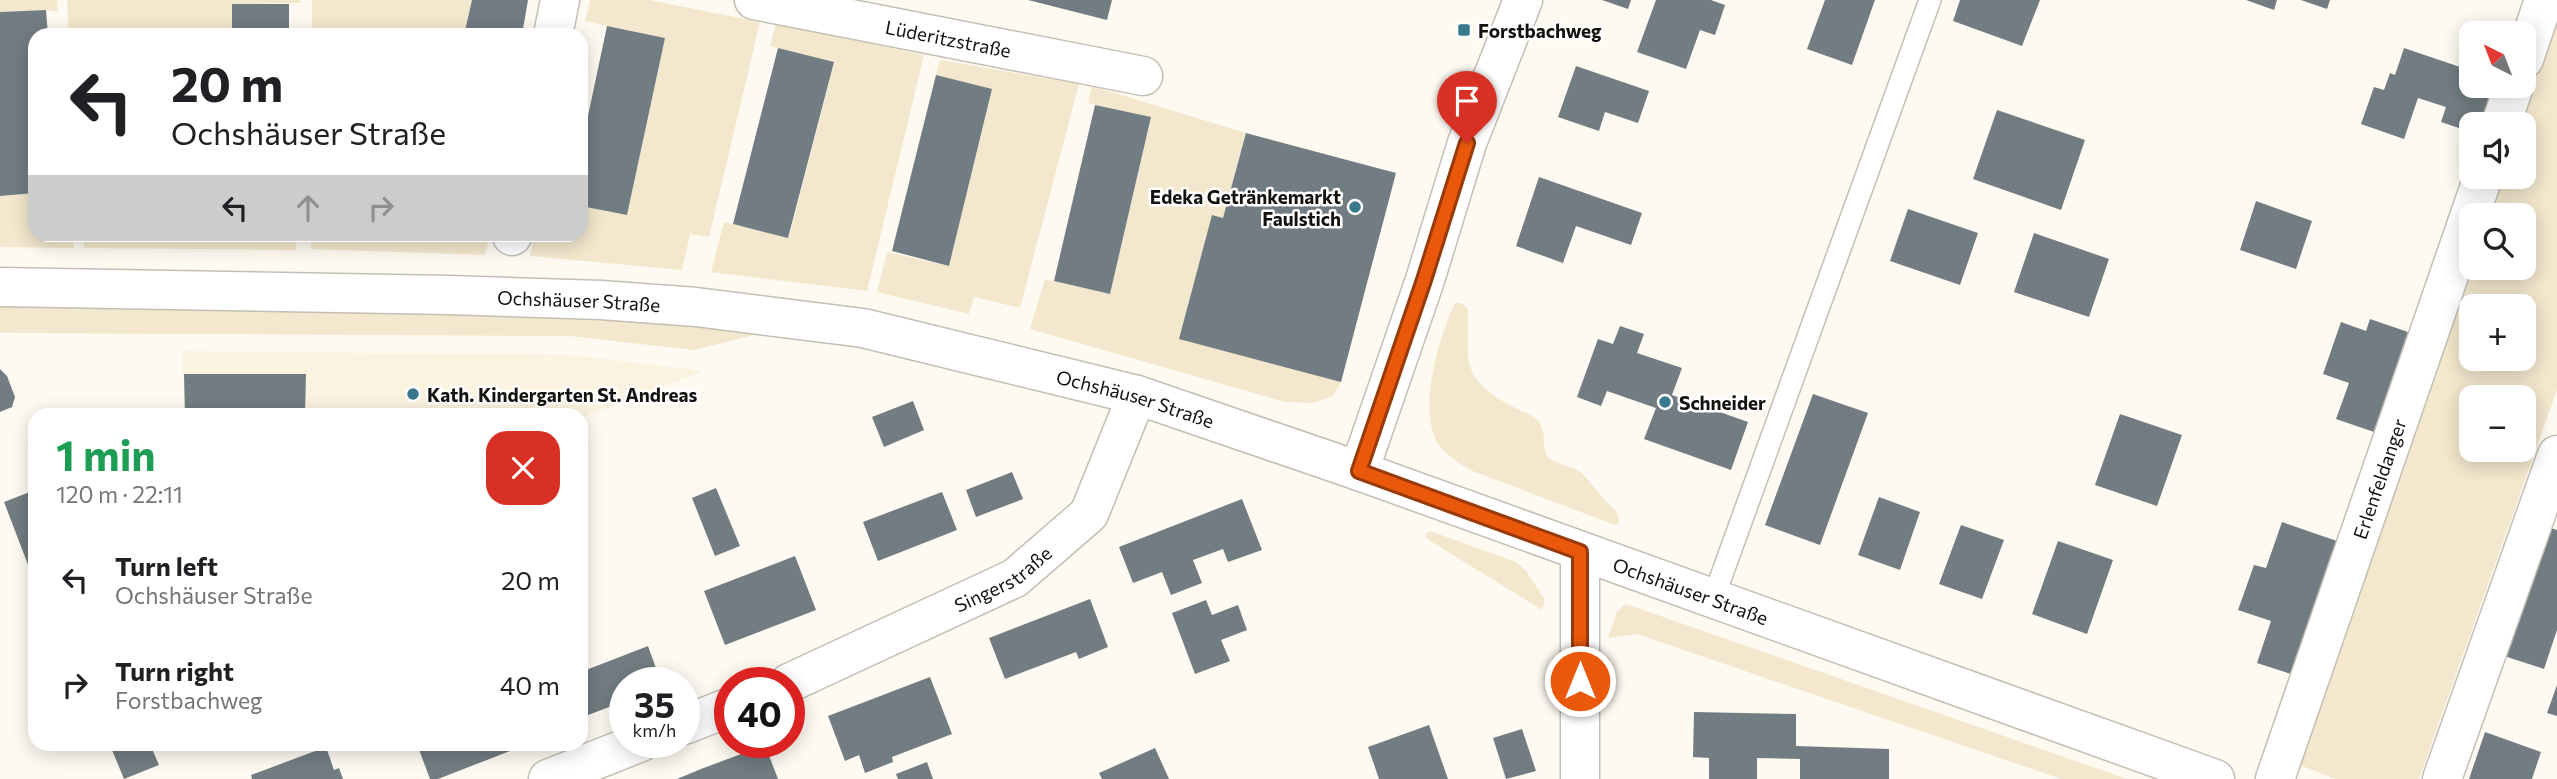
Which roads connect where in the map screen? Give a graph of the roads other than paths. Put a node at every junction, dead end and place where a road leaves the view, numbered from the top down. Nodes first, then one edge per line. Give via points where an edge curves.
1 (560, 0) edge
2 (754, 0) edge
3 (1524, 0) edge
4 (1930, 0) edge
5 (2544, 0) edge
6 (2536, 24) edge
7 (554, 28) edge
8 (1143, 76) dead end
9 (2479, 189) edge
10 (0, 287) edge
11 (1137, 395) junction
12 (2557, 455) edge
13 (1359, 471) junction
14 (1580, 552) junction
15 (1713, 600) junction
16 (805, 676) edge
17 (609, 755) edge
18 (548, 779) edge
19 (1580, 779) edge
20 (2215, 779) edge
21 (2275, 779) edge
22 (2442, 779) edge

1 - 7 street
2 - 8 street, Lüderitzstraße
3 - 13 street via 1467,143
4 - 15 lane
5 - 6 street
9 - 21 street, Erlenfeldanger
10 - 11 street, Ochshäuser Straße via 449,295 696,307 863,328
11 - 13 street, Ochshäuser Straße
11 - 16 street, Singerstraße via 1088,514 1015,578
12 - 22 street
13 - 14 street, Ochshäuser Straße
14 - 15 street, Ochshäuser Straße
14 - 19 street
15 - 20 street, Ochshäuser Straße
17 - 18 street

